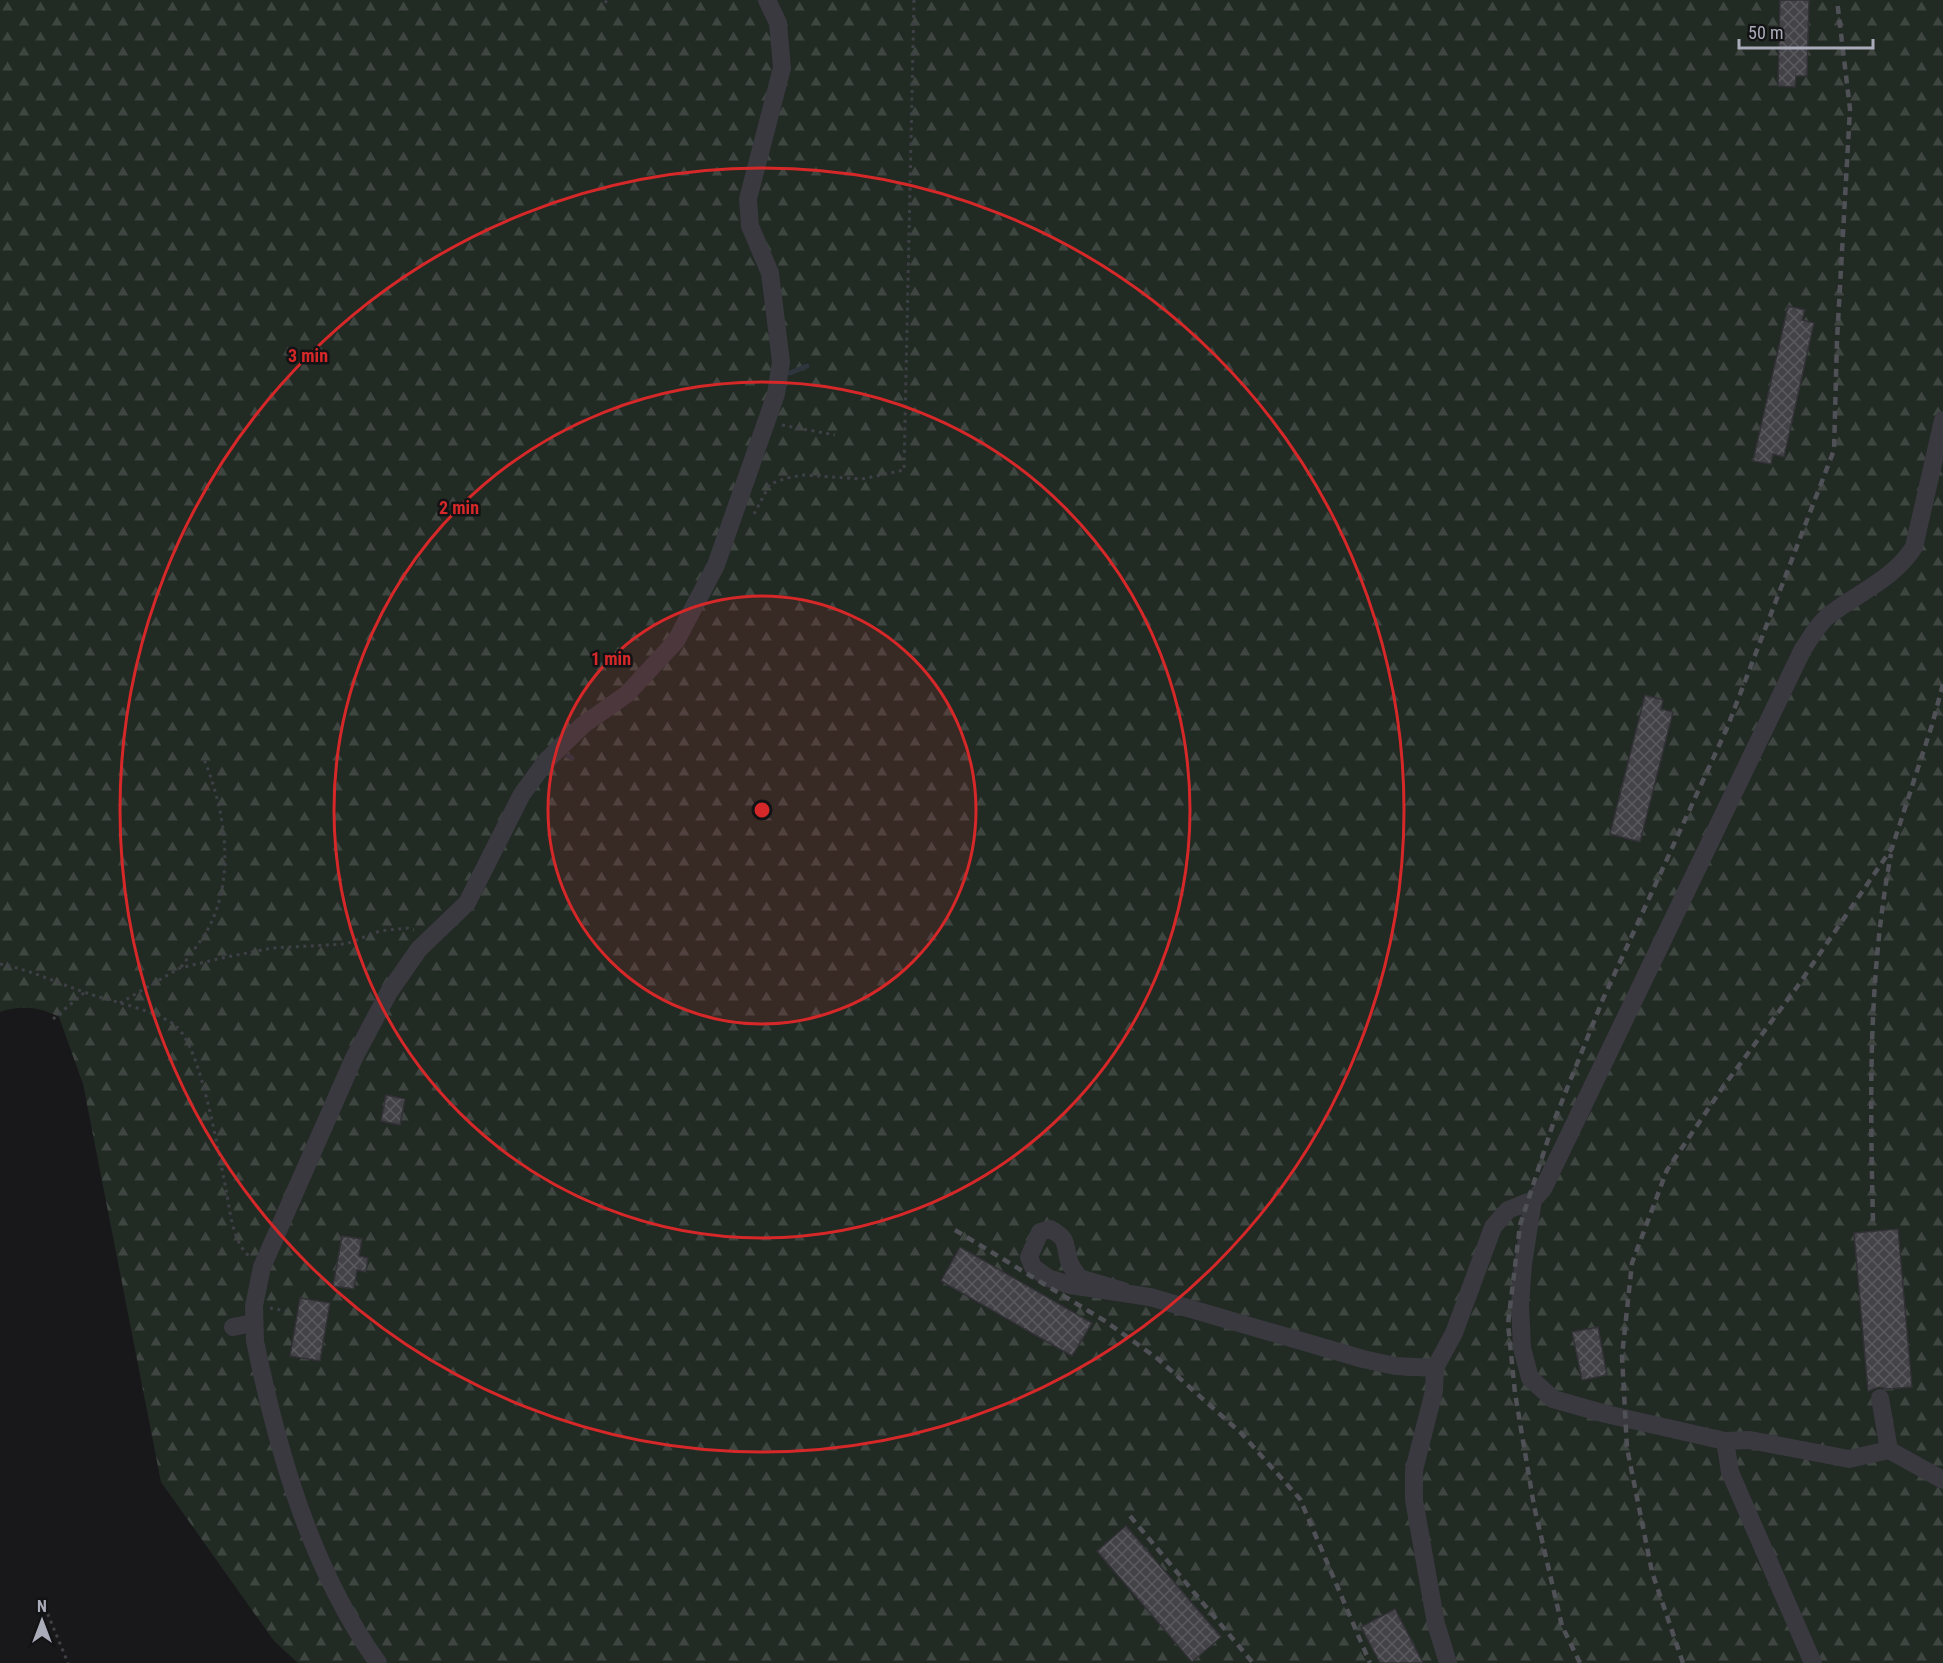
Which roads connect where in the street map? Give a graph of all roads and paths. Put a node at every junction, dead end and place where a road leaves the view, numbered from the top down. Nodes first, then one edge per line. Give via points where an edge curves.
1 (767, 0) edge
2 (914, 0) edge
3 (1943, 420) edge
4 (765, 422) junction
5 (835, 435) dead end
6 (753, 516) dead end
7 (204, 759) dead end
8 (433, 936) junction
9 (0, 964) edge
10 (180, 968) junction
11 (85, 992) junction
12 (119, 1004) junction
13 (53, 1019) dead end
14 (1533, 1200) junction
15 (242, 1250) dead end
16 (1123, 1291) junction
17 (266, 1307) dead end
18 (285, 1311) dead end
19 (253, 1323) junction
20 (234, 1327) dead end
21 (1435, 1368) junction
22 (1880, 1398) dead end
23 (1725, 1441) junction
24 (1889, 1450) junction
25 (1943, 1480) edge
26 (42, 1600) dead end
27 (68, 1663) edge
28 (378, 1663) edge
29 (1448, 1663) edge
30 (1813, 1663) edge

1 - 4 lane via 778,23 782,68 748,199 750,226 770,273 780,339 776,394
2 - 6 path via 904,470 862,479 787,478 770,484
3 - 14 lane via 1914,547 1888,576 1825,618 1803,649 1543,1189
4 - 5 path
4 - 8 lane via 716,565 676,641 627,694 583,725 547,760 522,794 467,903
7 - 10 path via 217,792 226,849 222,890 212,921
8 - 10 path via 407,928 389,930 346,944 272,948
8 - 19 lane via 388,992 354,1058 265,1260 256,1289
9 - 11 path via 30,970
10 - 12 path
11 - 12 path
11 - 13 path
12 - 15 path via 176,1027 189,1047 209,1107
14 - 21 lane via 1508,1210 1493,1227 1454,1333
14 - 23 lane via 1520,1305 1522,1348 1530,1378 1552,1399
16 - 16 lane via 1070,1285 1048,1278 1033,1267 1029,1257 1040,1232 1050,1229 1061,1235 1079,1278
16 - 21 lane via 1363,1359
17 - 18 path
19 - 20 lane
19 - 28 lane via 276,1435 295,1494 333,1585
21 - 29 lane via 1434,1391 1414,1470 1414,1500 1436,1624
22 - 24 lane
23 - 24 lane via 1750,1440 1849,1459
23 - 30 lane via 1730,1472
24 - 25 lane
26 - 27 path

